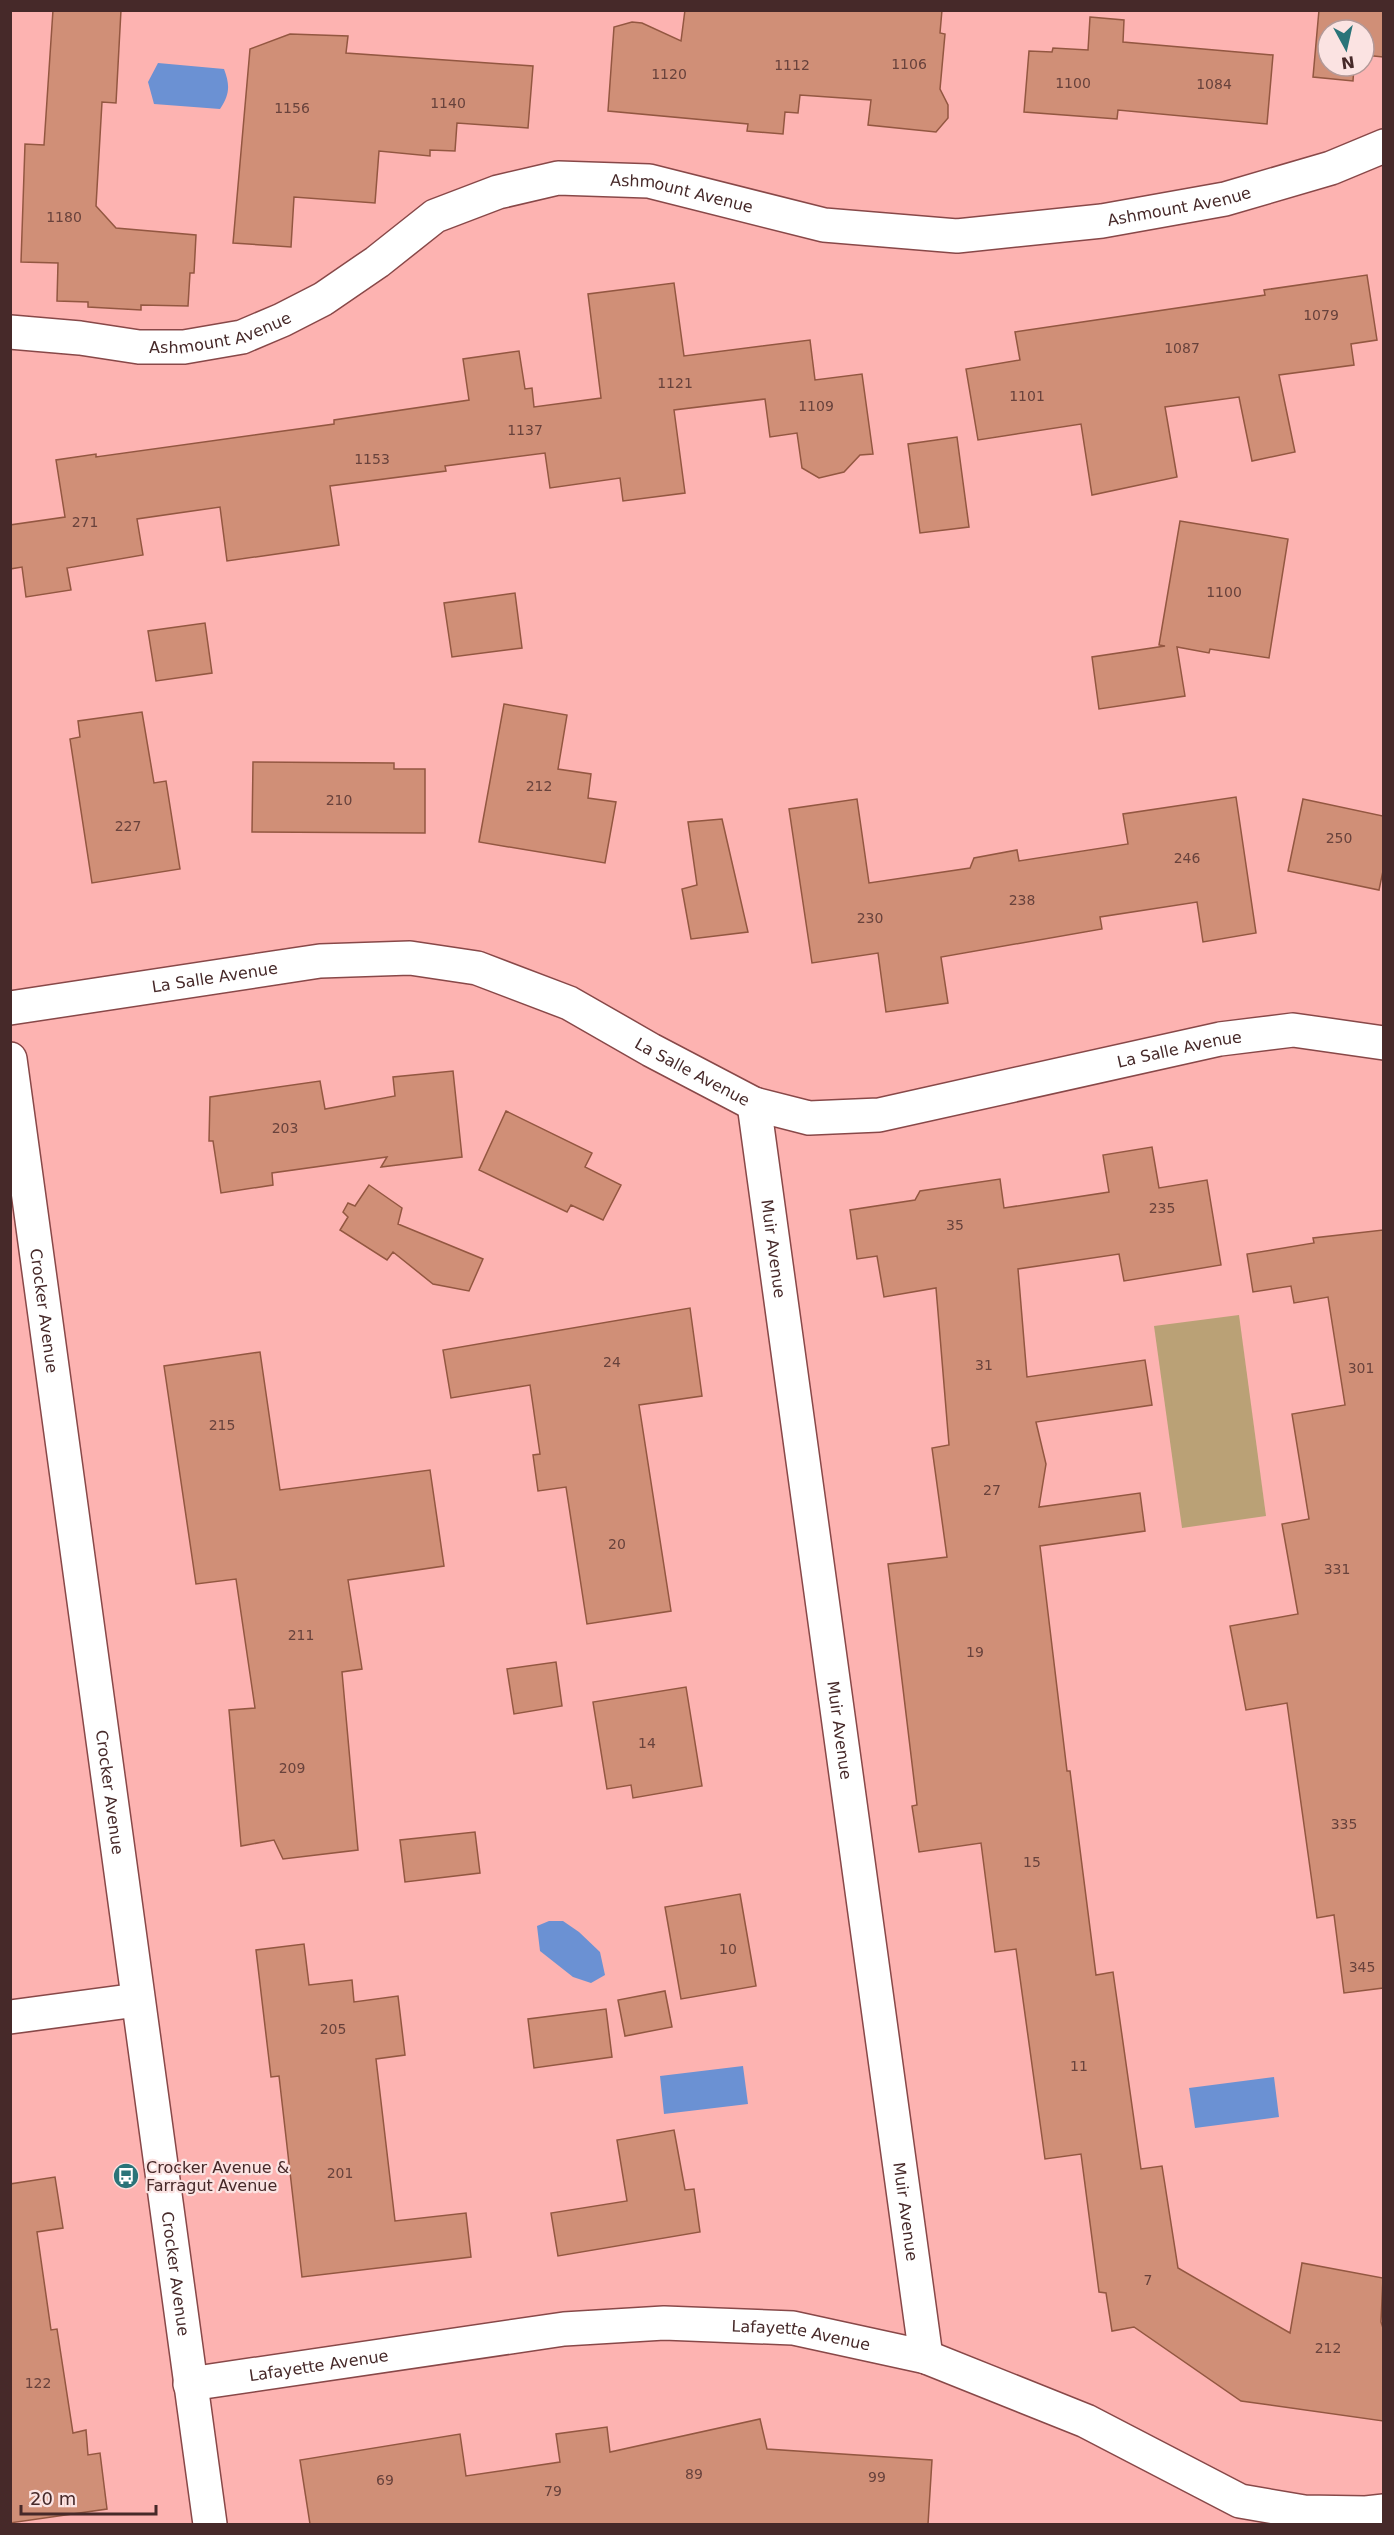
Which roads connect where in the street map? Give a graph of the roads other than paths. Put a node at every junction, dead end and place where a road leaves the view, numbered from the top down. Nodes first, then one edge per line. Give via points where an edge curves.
1 (1383, 146) edge
2 (10, 332) edge
3 (10, 1008) edge
4 (1383, 1043) edge
5 (10, 1059) edge
6 (754, 1104) junction
7 (137, 2000) junction
8 (10, 2017) edge
9 (926, 2356) junction
10 (190, 2384) junction
11 (1383, 2511) edge
12 (210, 2524) edge

1 - 2 street, Ashmount Avenue via 1331,168 1225,199 1102,221 957,236 824,225 649,181 558,178 498,192 435,216 323,299 242,337 184,347 139,347
3 - 6 street, La Salle Avenue via 320,961 410,958 477,968 569,1003
4 - 6 street, La Salle Avenue via 1293,1030 1220,1039 879,1115 809,1118
5 - 7 street, Crocker Avenue
6 - 9 street, Muir Avenue
7 - 8 street
7 - 10 street, Crocker Avenue
9 - 10 street, Lafayette Avenue via 793,2328 664,2323 564,2329
9 - 11 street, Lafayette Avenue via 1086,2421 1240,2500 1304,2512
10 - 12 street, Crocker Avenue

